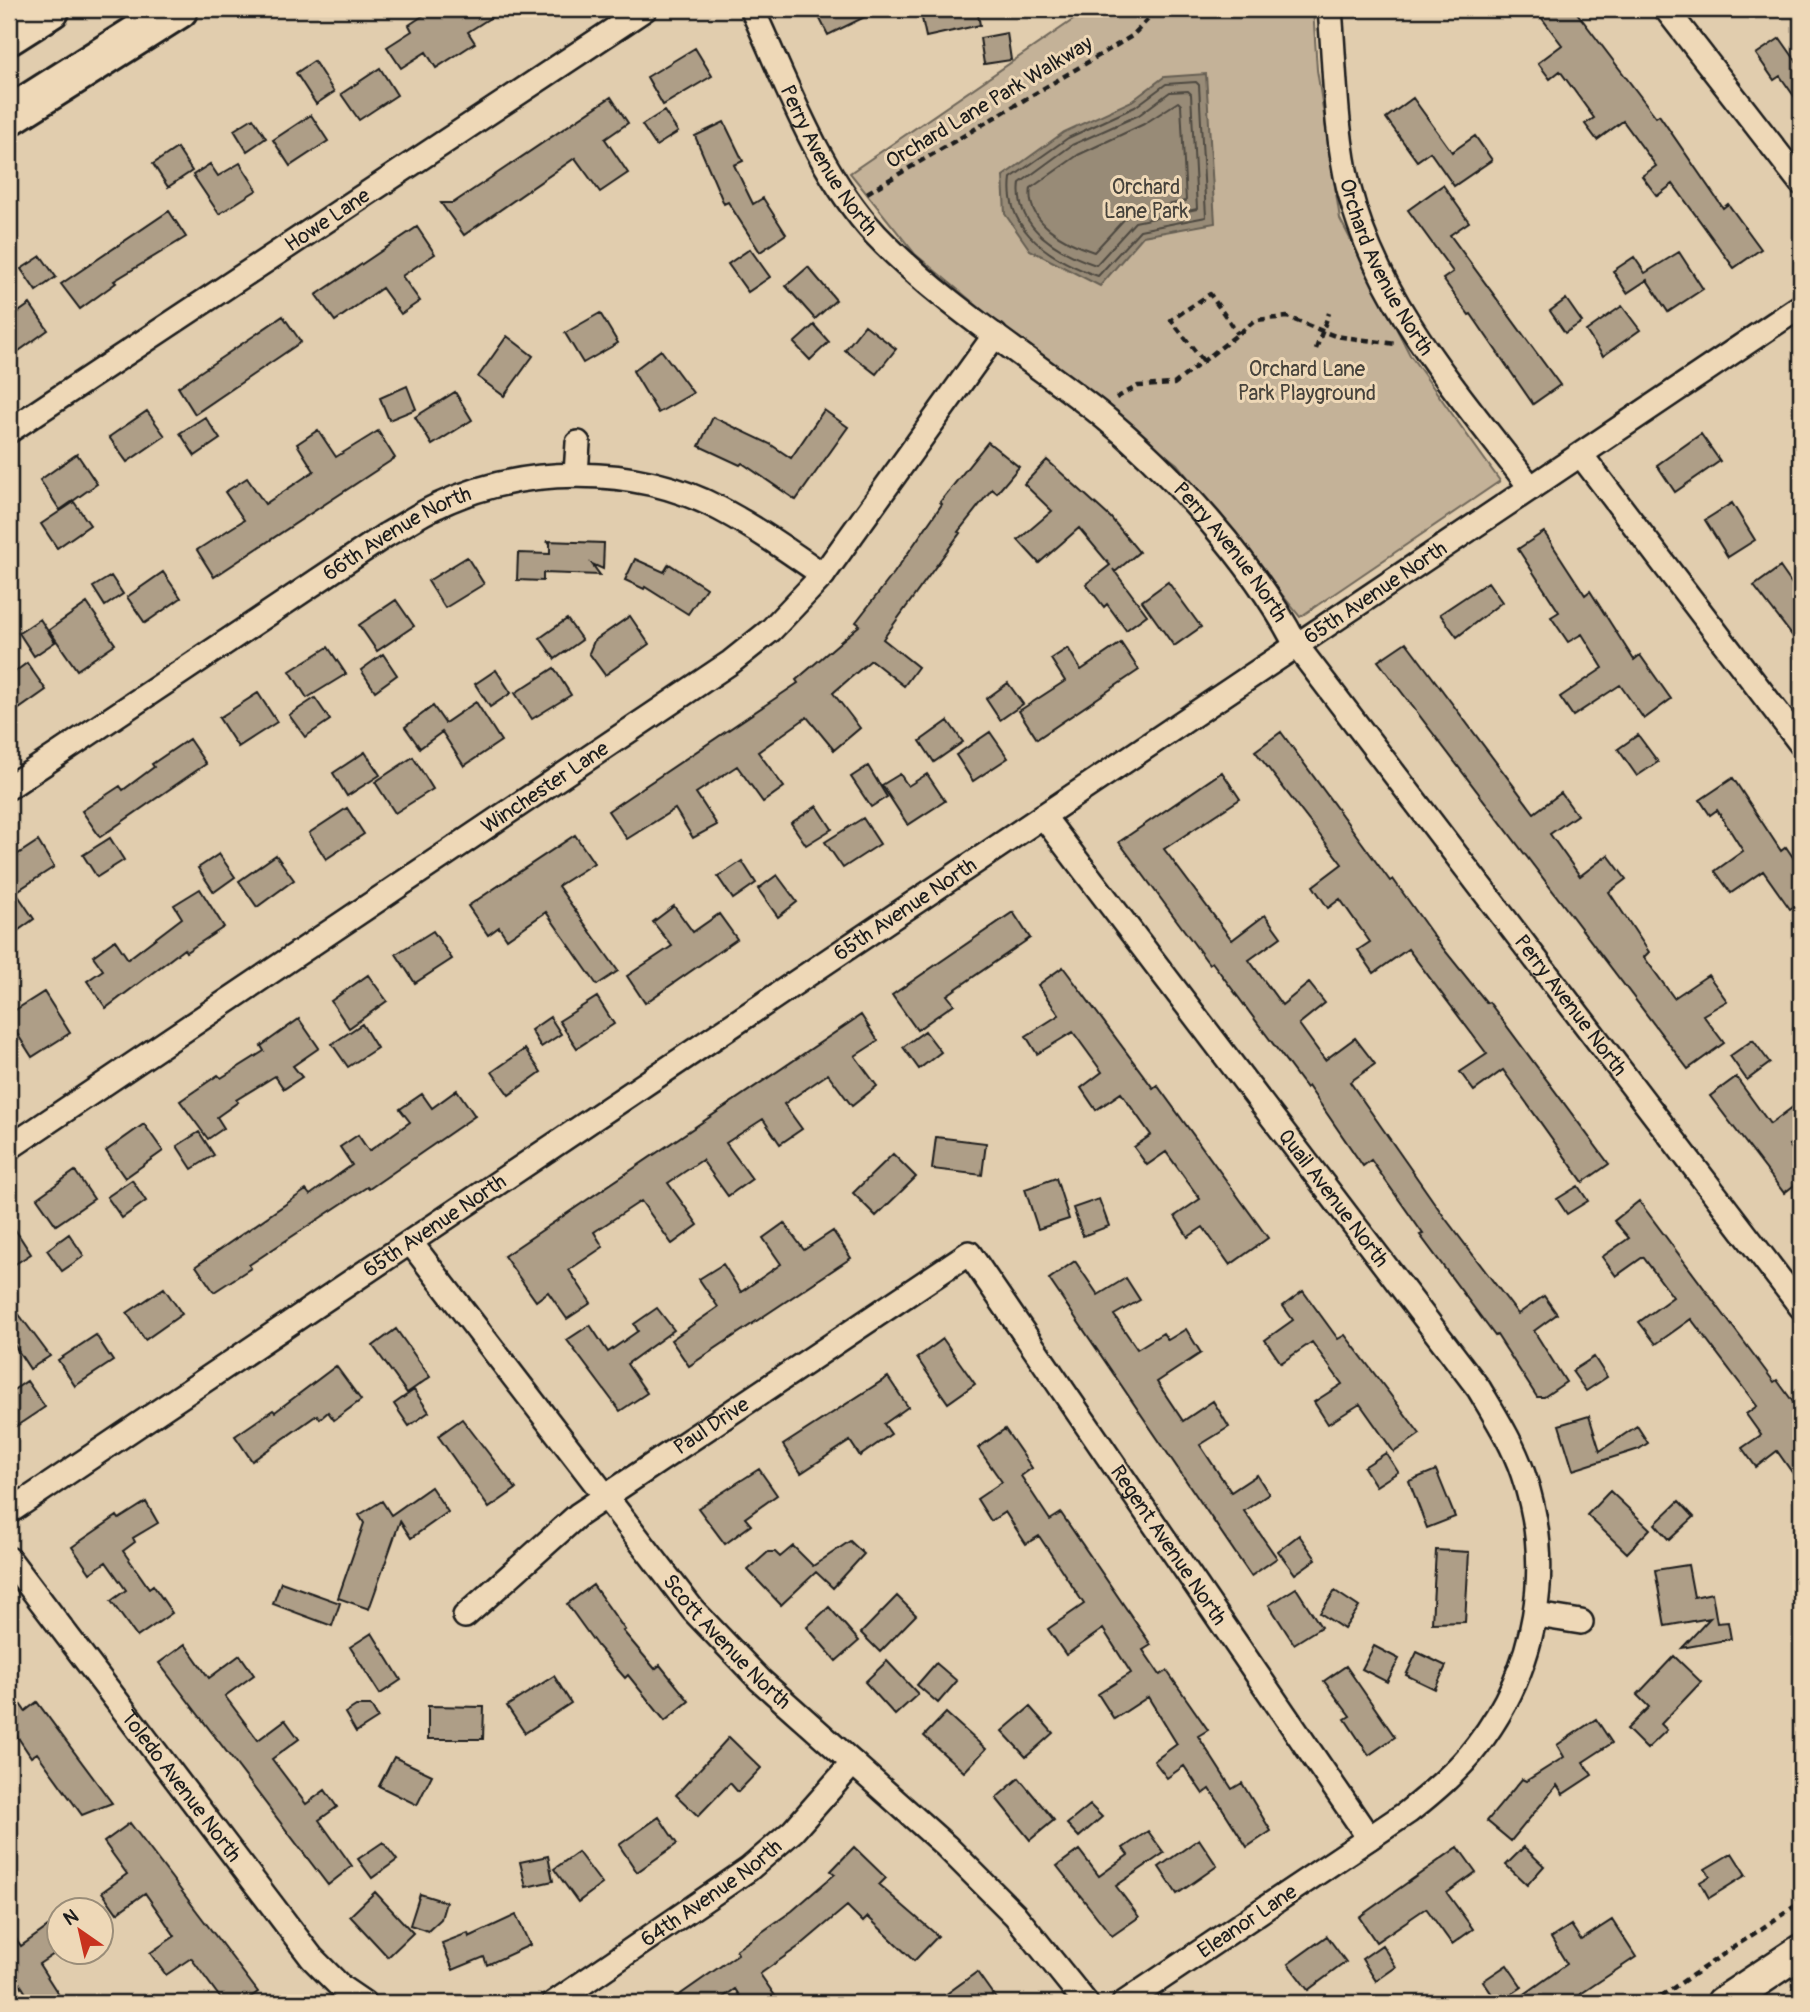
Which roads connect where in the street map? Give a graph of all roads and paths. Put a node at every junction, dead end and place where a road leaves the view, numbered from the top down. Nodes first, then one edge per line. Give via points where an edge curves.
1 (50, 9) edge
2 (178, 9) edge
3 (645, 9) edge
4 (752, 9) edge
5 (1158, 9) edge
6 (1330, 9) edge
7 (1666, 9) edge
8 (9, 35) edge
9 (9, 116) edge
10 (1801, 183) edge
11 (866, 193) dead end
12 (1801, 306) edge
13 (1329, 313) dead end
14 (1323, 331) junction
15 (1238, 334) junction
16 (995, 335) junction
17 (1396, 345) dead end
18 (1316, 349) dead end
19 (1203, 362) junction
20 (1112, 401) dead end
21 (9, 431) edge
22 (578, 443) dead end
23 (1581, 455) junction
24 (576, 474) junction
25 (1531, 488) junction
26 (823, 575) junction
27 (1296, 645) junction
28 (1801, 744) edge
29 (9, 787) edge
30 (1043, 816) junction
31 (9, 1148) edge
32 (411, 1242) junction
33 (969, 1253) joint
34 (1801, 1307) edge
35 (604, 1497) junction
36 (9, 1512) edge
37 (9, 1559) edge
38 (1537, 1615) junction
39 (465, 1616) dead end
40 (1581, 1622) dead end
41 (853, 1763) junction
42 (1369, 1838) junction
43 (1801, 1902) edge
44 (1801, 1951) edge
45 (364, 2003) edge
46 (554, 2003) edge
47 (1086, 2003) edge
48 (1124, 2003) edge
49 (1651, 2003) edge
50 (1723, 2003) edge

1 - 8 highway
2 - 9 highway
3 - 21 street, Howe Lane
4 - 16 street, Perry Avenue North via 836,179 874,232 920,279
5 - 11 path, Orchard Lane Park Walkway via 1132,36
6 - 25 street, Orchard Avenue North via 1340,132 1349,189 1367,245 1423,346
7 - 10 street
12 - 23 street, 65th Avenue North
13 - 14 path
14 - 15 path via 1287,317 1256,320
14 - 17 path
14 - 18 path
15 - 19 path
15 - 19 path via 1210,294 1171,320
16 - 26 street, Winchester Lane
16 - 27 street, Perry Avenue North via 1101,415 1168,477 1228,544 1282,617
19 - 20 path via 1174,384 1138,386
22 - 24 street
23 - 25 street, 65th Avenue North
23 - 28 street
24 - 26 street, 66th Avenue North via 665,487 719,508
24 - 29 street, 66th Avenue North via 492,486 438,506 386,535
25 - 27 street, 65th Avenue North
26 - 31 street, Winchester Lane via 771,629 731,662
27 - 30 street, 65th Avenue North
27 - 34 street, Perry Avenue North
30 - 32 street, 65th Avenue North
30 - 38 street, Quail Avenue North via 1479,1389 1523,1474 1540,1567
32 - 35 street, Scott Avenue North
32 - 36 street, 65th Avenue North
33 - 35 street, Paul Drive
33 - 42 street, Regent Avenue North
35 - 39 street, Paul Drive via 546,1542
35 - 41 street, Scott Avenue North via 693,1610 760,1680
37 - 45 street, Toledo Avenue North via 312,1958
38 - 40 street
38 - 42 street, Quail Avenue North via 1524,1662 1504,1705 1477,1746 1444,1782
41 - 46 street, 64th Avenue North via 793,1831 749,1869
41 - 47 street, Scott Avenue North via 936,1836 1015,1915
42 - 48 street, Eleanor Lane
43 - 49 path
44 - 50 street

